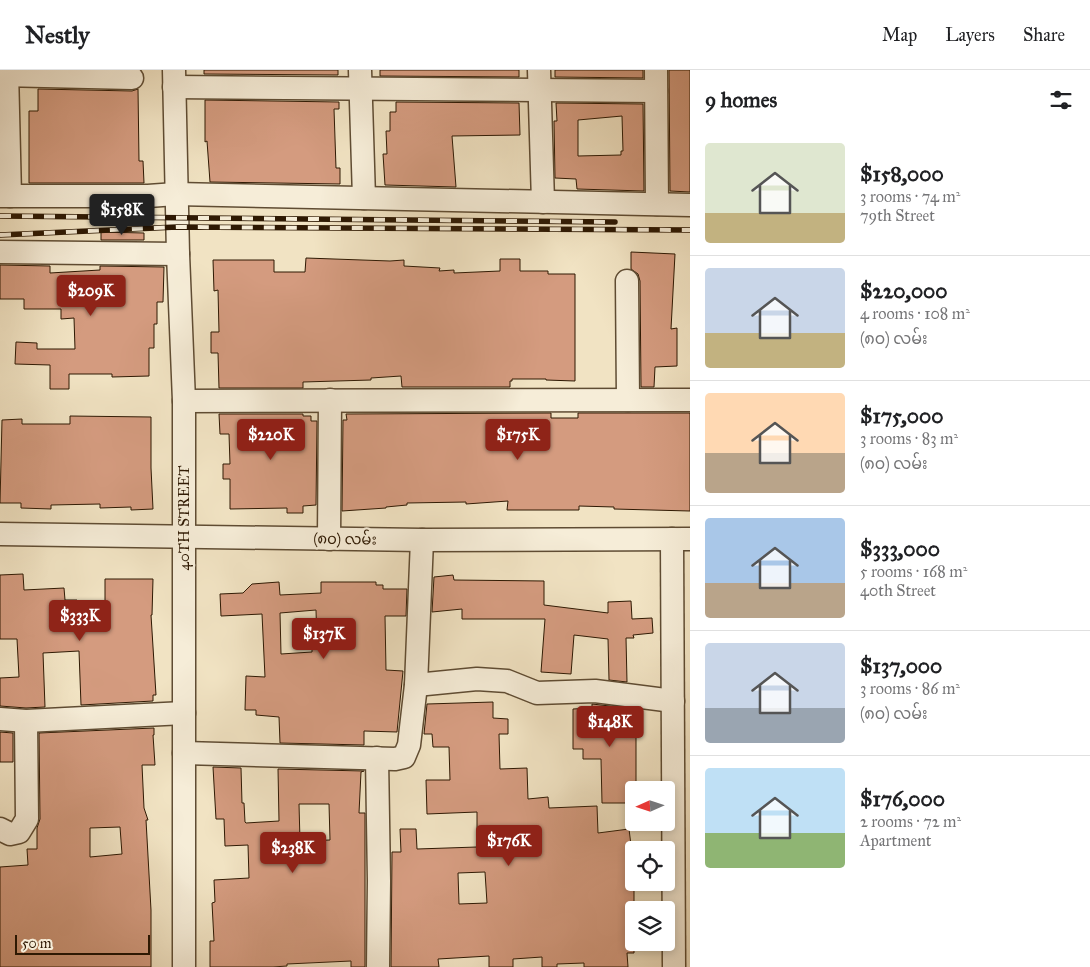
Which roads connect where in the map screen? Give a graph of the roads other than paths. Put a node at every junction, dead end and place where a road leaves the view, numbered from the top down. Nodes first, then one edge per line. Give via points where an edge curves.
1 (5, 73) edge
2 (132, 78) dead end
3 (174, 78) edge
4 (360, 79) edge
5 (438, 80) edge
6 (539, 80) edge
7 (656, 80) edge
8 (176, 194) junction
9 (5, 196) edge
10 (364, 198) junction
11 (543, 202) junction
12 (657, 204) junction
13 (690, 205) edge
14 (0, 252) edge
15 (178, 254) junction
16 (627, 282) dead end
17 (330, 400) junction
18 (628, 400) junction
19 (690, 400) edge
20 (184, 401) junction
21 (0, 534) edge
22 (183, 537) junction
23 (329, 539) junction
24 (681, 539) edge
25 (422, 540) junction
26 (416, 684) junction
27 (673, 700) junction
28 (184, 713) junction
29 (0, 719) edge
30 (26, 721) junction
31 (184, 753) junction
32 (377, 758) junction
33 (0, 829) edge
34 (184, 967) edge
35 (378, 967) edge
36 (674, 967) edge

1 - 2 street
1 - 9 street
3 - 4 street
3 - 8 street, 40TH STREET
4 - 5 street
4 - 10 street
5 - 6 street
6 - 7 street
6 - 11 street
7 - 12 street
8 - 9 street
8 - 10 street
8 - 15 street, 40TH STREET
10 - 11 street
11 - 12 street
12 - 13 street
14 - 15 street
15 - 20 street, 40TH STREET
16 - 18 street
17 - 18 street
17 - 20 street
17 - 23 street
18 - 19 street
20 - 22 street, 40TH STREET
21 - 22 street, (၈၀) လမ်း
22 - 23 street, (၈၀) လမ်း
22 - 28 street, 40TH STREET
23 - 25 street, (၈၀) လမ်း
24 - 25 street, (၈၀) လမ်း
24 - 27 street
25 - 26 street
26 - 27 street via 477,679 507,681 537,693 595,691
26 - 32 street via 409,745 404,758
27 - 36 street
28 - 30 street
28 - 31 street, 40TH STREET
29 - 30 street
30 - 33 street via 27,819 19,832 10,834
31 - 32 street
31 - 34 street, 40TH STREET
32 - 35 street

